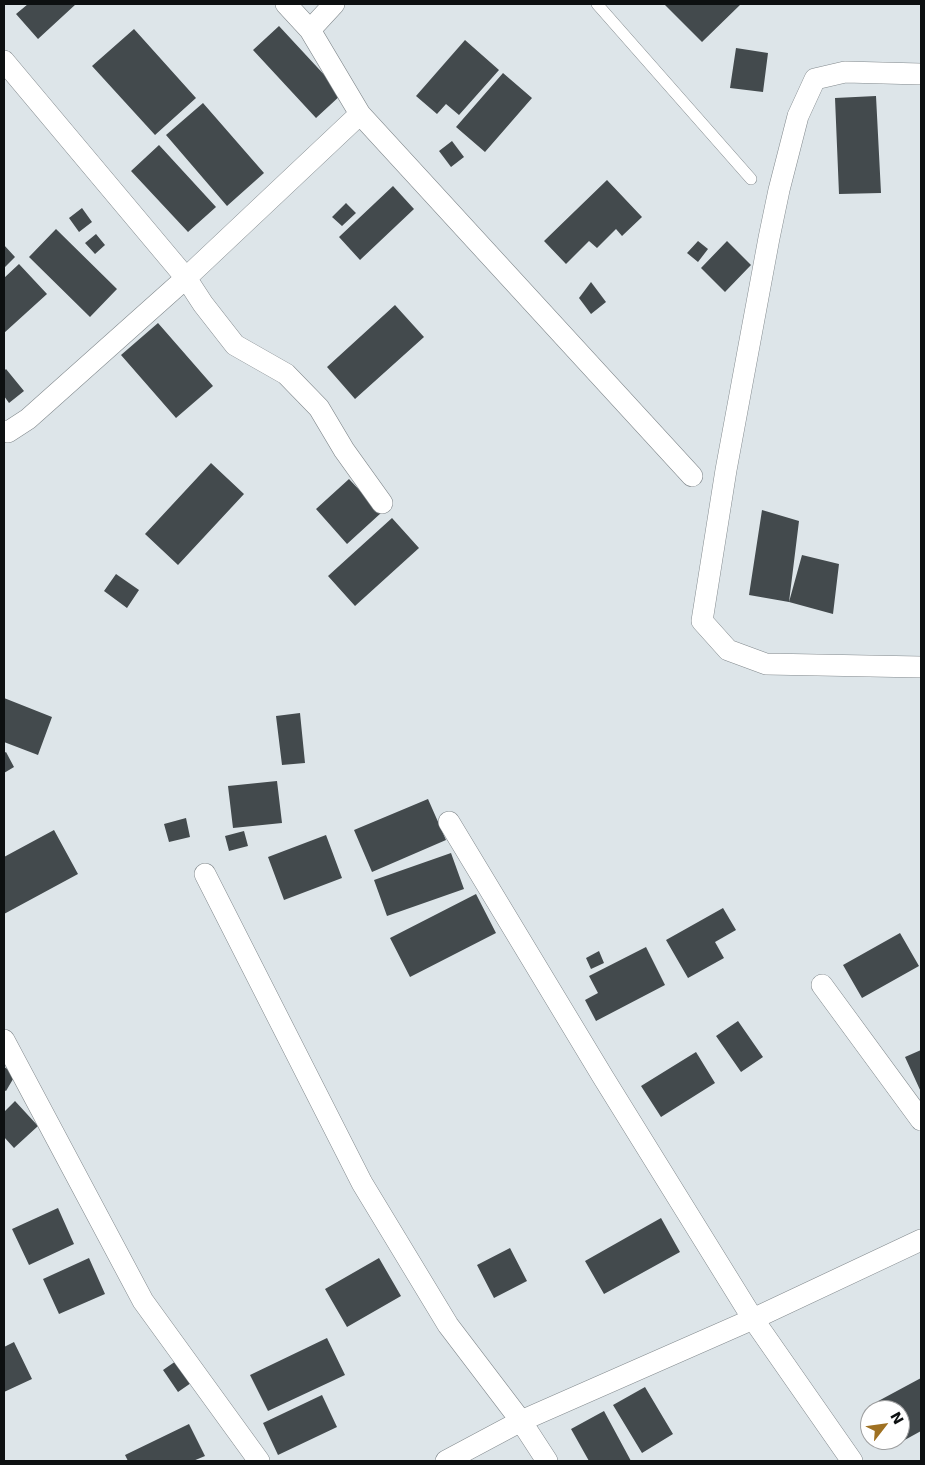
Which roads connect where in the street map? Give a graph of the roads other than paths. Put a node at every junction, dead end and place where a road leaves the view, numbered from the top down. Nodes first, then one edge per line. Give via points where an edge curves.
1 (286, 4) edge
2 (334, 4) edge
3 (596, 4) edge
4 (310, 30) junction
5 (4, 61) edge
6 (921, 74) edge
7 (360, 114) junction
8 (751, 179) dead end
9 (186, 278) junction
10 (5, 433) edge
11 (692, 476) dead end
12 (382, 503) dead end
13 (921, 667) edge
14 (449, 822) dead end
15 (205, 874) dead end
16 (822, 986) dead end
17 (4, 1040) edge
18 (921, 1120) edge
19 (921, 1240) edge
20 (753, 1319) junction
21 (521, 1421) junction
22 (259, 1461) edge
23 (446, 1461) edge
24 (547, 1461) edge
25 (852, 1461) edge

1 - 4 street
2 - 4 street
3 - 8 lane
4 - 7 street
5 - 9 street
6 - 13 street via 845,72 815,79 798,116 769,238 702,621 728,650 766,664
7 - 9 street
7 - 11 street
9 - 10 street via 28,419
9 - 12 street via 235,345 286,374 319,408
14 - 20 street
15 - 21 street via 362,1183 448,1325
16 - 18 street
17 - 22 street via 143,1301
19 - 20 street
20 - 21 street
20 - 25 street
21 - 23 street
21 - 24 street

